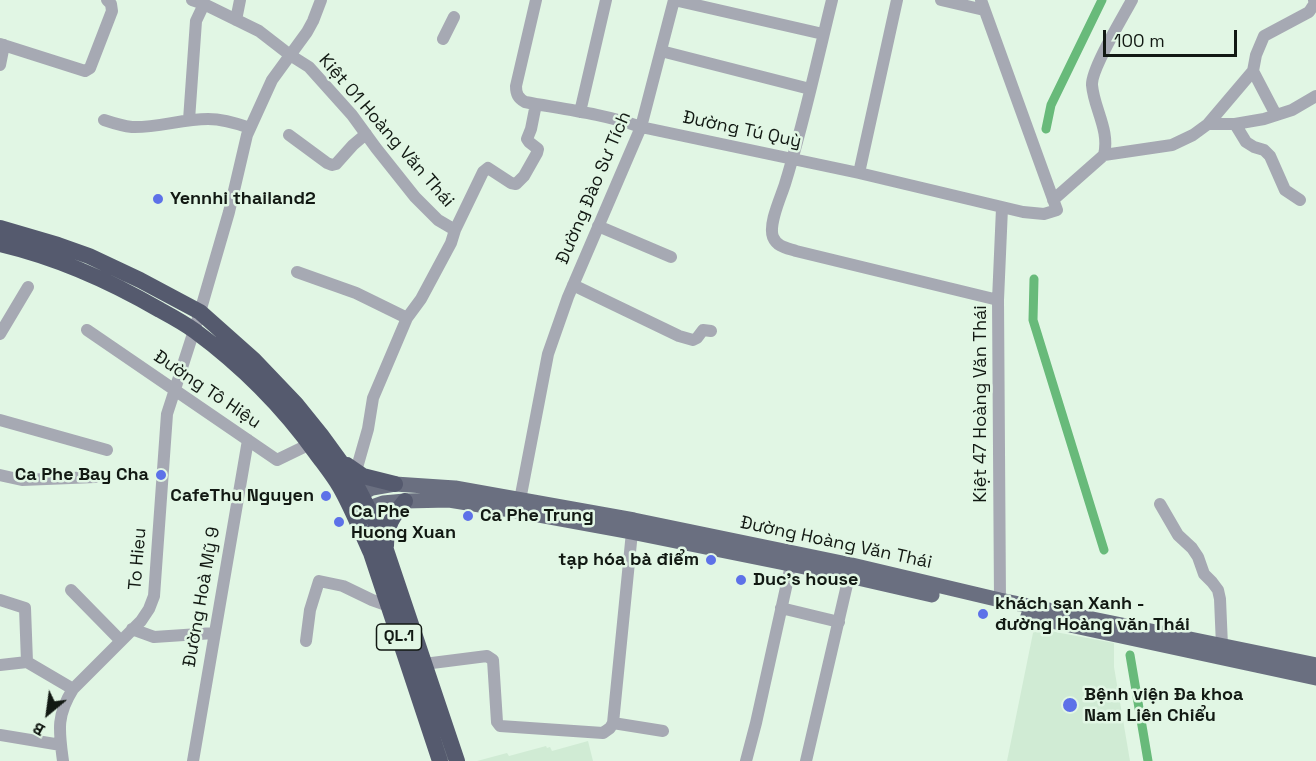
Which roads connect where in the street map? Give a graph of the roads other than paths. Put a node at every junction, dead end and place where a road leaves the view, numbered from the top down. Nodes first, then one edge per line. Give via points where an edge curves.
1 (107, 0) edge
2 (240, 0) edge
3 (321, 0) edge
4 (536, 0) edge
5 (606, 0) edge
6 (674, 0) edge
7 (832, 0) edge
8 (897, 0) edge
9 (941, 0) edge
10 (1132, 0) edge
11 (1314, 0) edge
12 (198, 2) edge
13 (982, 5) edge
14 (454, 17) dead end
15 (236, 20) junction
16 (823, 34) junction
17 (443, 39) dead end
18 (2, 44) edge
19 (661, 51) junction
20 (290, 56) junction
21 (0, 65) edge
22 (1253, 71) junction
23 (810, 89) junction
24 (1316, 96) edge
25 (536, 104) junction
26 (580, 112) junction
27 (1276, 115) junction
28 (104, 120) dead end
29 (189, 120) junction
30 (1208, 124) junction
31 (1235, 124) junction
32 (642, 127) junction
33 (250, 128) junction
34 (366, 134) junction
35 (289, 135) dead end
36 (1104, 155) junction
37 (793, 159) junction
38 (858, 173) junction
39 (1300, 200) dead end
40 (1055, 205) junction
41 (1002, 208) junction
42 (598, 226) junction
43 (0, 228) edge
44 (455, 230) junction
45 (0, 244) edge
46 (68, 257) junction
47 (671, 257) dead end
48 (297, 272) dead end
49 (573, 285) junction
50 (28, 287) dead end
51 (998, 300) junction
52 (200, 312) junction
53 (406, 318) junction
54 (87, 330) dead end
55 (194, 330) junction
56 (711, 331) dead end
57 (0, 334) edge
58 (175, 390) junction
59 (0, 420) edge
60 (248, 440) junction
61 (310, 444) junction
62 (107, 450) dead end
63 (338, 458) junction
64 (356, 471) junction
65 (0, 475) edge
66 (95, 477) dead end
67 (395, 484) junction
68 (520, 500) junction
69 (405, 501) junction
70 (357, 504) junction
71 (1160, 504) dead end
72 (633, 532) junction
73 (386, 549) junction
74 (791, 565) junction
75 (849, 576) junction
76 (71, 590) dead end
77 (0, 600) edge
78 (1000, 600) junction
79 (389, 606) junction
80 (781, 608) junction
81 (838, 622) junction
82 (1078, 622) junction
83 (132, 629) junction
84 (214, 633) junction
85 (121, 641) junction
86 (306, 641) dead end
87 (1222, 646) junction
88 (27, 662) junction
89 (424, 664) junction
90 (0, 665) edge
91 (1316, 665) edge
92 (1316, 678) edge
93 (73, 689) junction
94 (613, 723) junction
95 (663, 731) dead end
96 (0, 735) edge
97 (61, 745) junction
98 (63, 761) edge
99 (193, 761) edge
100 (440, 761) edge
101 (457, 761) edge
102 (746, 761) edge
103 (806, 761) edge

1 - 18 street via 112,11 88,71
2 - 15 street
3 - 20 street, To Hieu
4 - 25 street, Đường Tú Quỳ via 516,93 519,99
5 - 26 street
6 - 16 street
6 - 19 street, Đường Đào Sư Tích
7 - 16 street
8 - 38 street
9 - 13 street
10 - 36 street via 1092,78 1106,145
11 - 22 street via 1309,12 1264,36
12 - 15 street, Kiệt 01 Hoàng Văn Thái
12 - 29 street
13 - 40 street
14 - 17 street
15 - 20 street, Kiệt 01 Hoàng Văn Thái via 259,31
16 - 23 street
18 - 21 street
19 - 23 street
19 - 32 street, Đường Đào Sư Tích
20 - 33 street, To Hieu via 272,80
20 - 34 street, Kiệt 01 Hoàng Văn Thái via 309,67
22 - 27 street
22 - 30 street
23 - 37 street
24 - 27 street
25 - 26 street, Đường Tú Quỳ
25 - 44 street, Kiệt 01 Hoàng Văn Thái via 527,139 538,151 521,181 514,184 488,168
26 - 32 street, Đường Tú Quỳ
27 - 31 street
28 - 29 street via 134,127
29 - 33 street via 219,120
30 - 31 street
30 - 36 street via 1172,145
31 - 39 street via 1246,141 1270,156 1285,190
32 - 37 street, Đường Tú Quỳ
32 - 42 street, Đường Đào Sư Tích
33 - 52 street, To Hieu
34 - 35 street via 332,165
34 - 44 street, Kiệt 01 Hoàng Văn Thái via 415,197 438,220
36 - 40 street
37 - 38 street, Đường Tú Quỳ
37 - 51 street via 772,223 773,237 782,247
38 - 41 street, Đường Tú Quỳ
40 - 41 street, Đường Tú Quỳ via 1044,214
41 - 51 street, Kiệt 47 Hoàng Văn Thái
42 - 47 street
42 - 49 street, Đường Đào Sư Tích
43 - 46 highway, QL.1
44 - 53 street, Kiệt 01 Hoàng Văn Thái via 421,299
45 - 46 highway, QL.1
46 - 52 highway, QL.1 via 140,280
46 - 55 highway, QL.1
48 - 53 street via 356,293
49 - 56 street, Đường Đào Sư Tích via 690,340 703,330
49 - 68 street, Đường Đào Sư Tích via 548,354
50 - 57 street
51 - 78 street, Kiệt 47 Hoàng Văn Thái
52 - 55 street, To Hieu
52 - 63 highway, QL.1 via 296,404
53 - 64 street, Kiệt 01 Hoàng Văn Thái via 373,398
54 - 58 street, Đường Tô Hiệu
55 - 58 street, To Hieu
55 - 61 highway, QL.1 via 243,371
58 - 60 street, Đường Tô Hiệu
58 - 83 street, To Hieu via 167,414 154,596 149,609
59 - 62 street
60 - 61 street, Đường Tô Hiệu via 277,460
60 - 84 street, Đường Hoà Mỹ 9
61 - 70 highway, QL.1
63 - 64 highway
63 - 70 highway, QL.1 via 353,479
64 - 67 highway
65 - 66 street via 22,480
67 - 68 main road, Đường Hoàng Văn Thái via 455,488
67 - 70 main road, Đường Hoàng Văn Thái via 372,488
68 - 78 main road, Đường Hoàng Văn Thái via 852,565
69 - 70 main road, Đường Hoàng Văn Thái
69 - 72 main road, Đường Hoàng Văn Thái via 449,500
69 - 73 highway via 392,517
70 - 73 highway, QL.1 via 375,522
70 - 79 highway, QL.1
71 - 87 street via 1218,590
72 - 74 main road, Đường Hoàng Văn Thái
72 - 94 street
73 - 89 highway, QL.1
74 - 75 main road, Đường Hoàng Văn Thái
74 - 80 street
75 - 81 street
75 - 82 main road, Đường Hoàng Văn Thái
76 - 85 street
77 - 88 street via 25,608
78 - 82 main road, Đường Hoàng Văn Thái
79 - 86 street via 343,586 319,581
79 - 100 highway, QL.1
80 - 81 street
80 - 102 street
81 - 103 street
82 - 87 main road, Đường Hoàng Văn Thái
82 - 92 main road, Đường Hoàng Văn Thái
83 - 84 street via 154,638
83 - 85 street, To Hieu
84 - 99 street, Đường Hoà Mỹ 9
85 - 93 street, To Hieu
87 - 91 main road, Đường Hoàng Văn Thái
88 - 90 street
88 - 93 street
89 - 94 street via 488,656 493,660 500,726 603,733
89 - 101 highway, QL.1
93 - 97 street, To Hieu via 60,720
94 - 95 street
96 - 97 street
97 - 98 street, To Hieu

